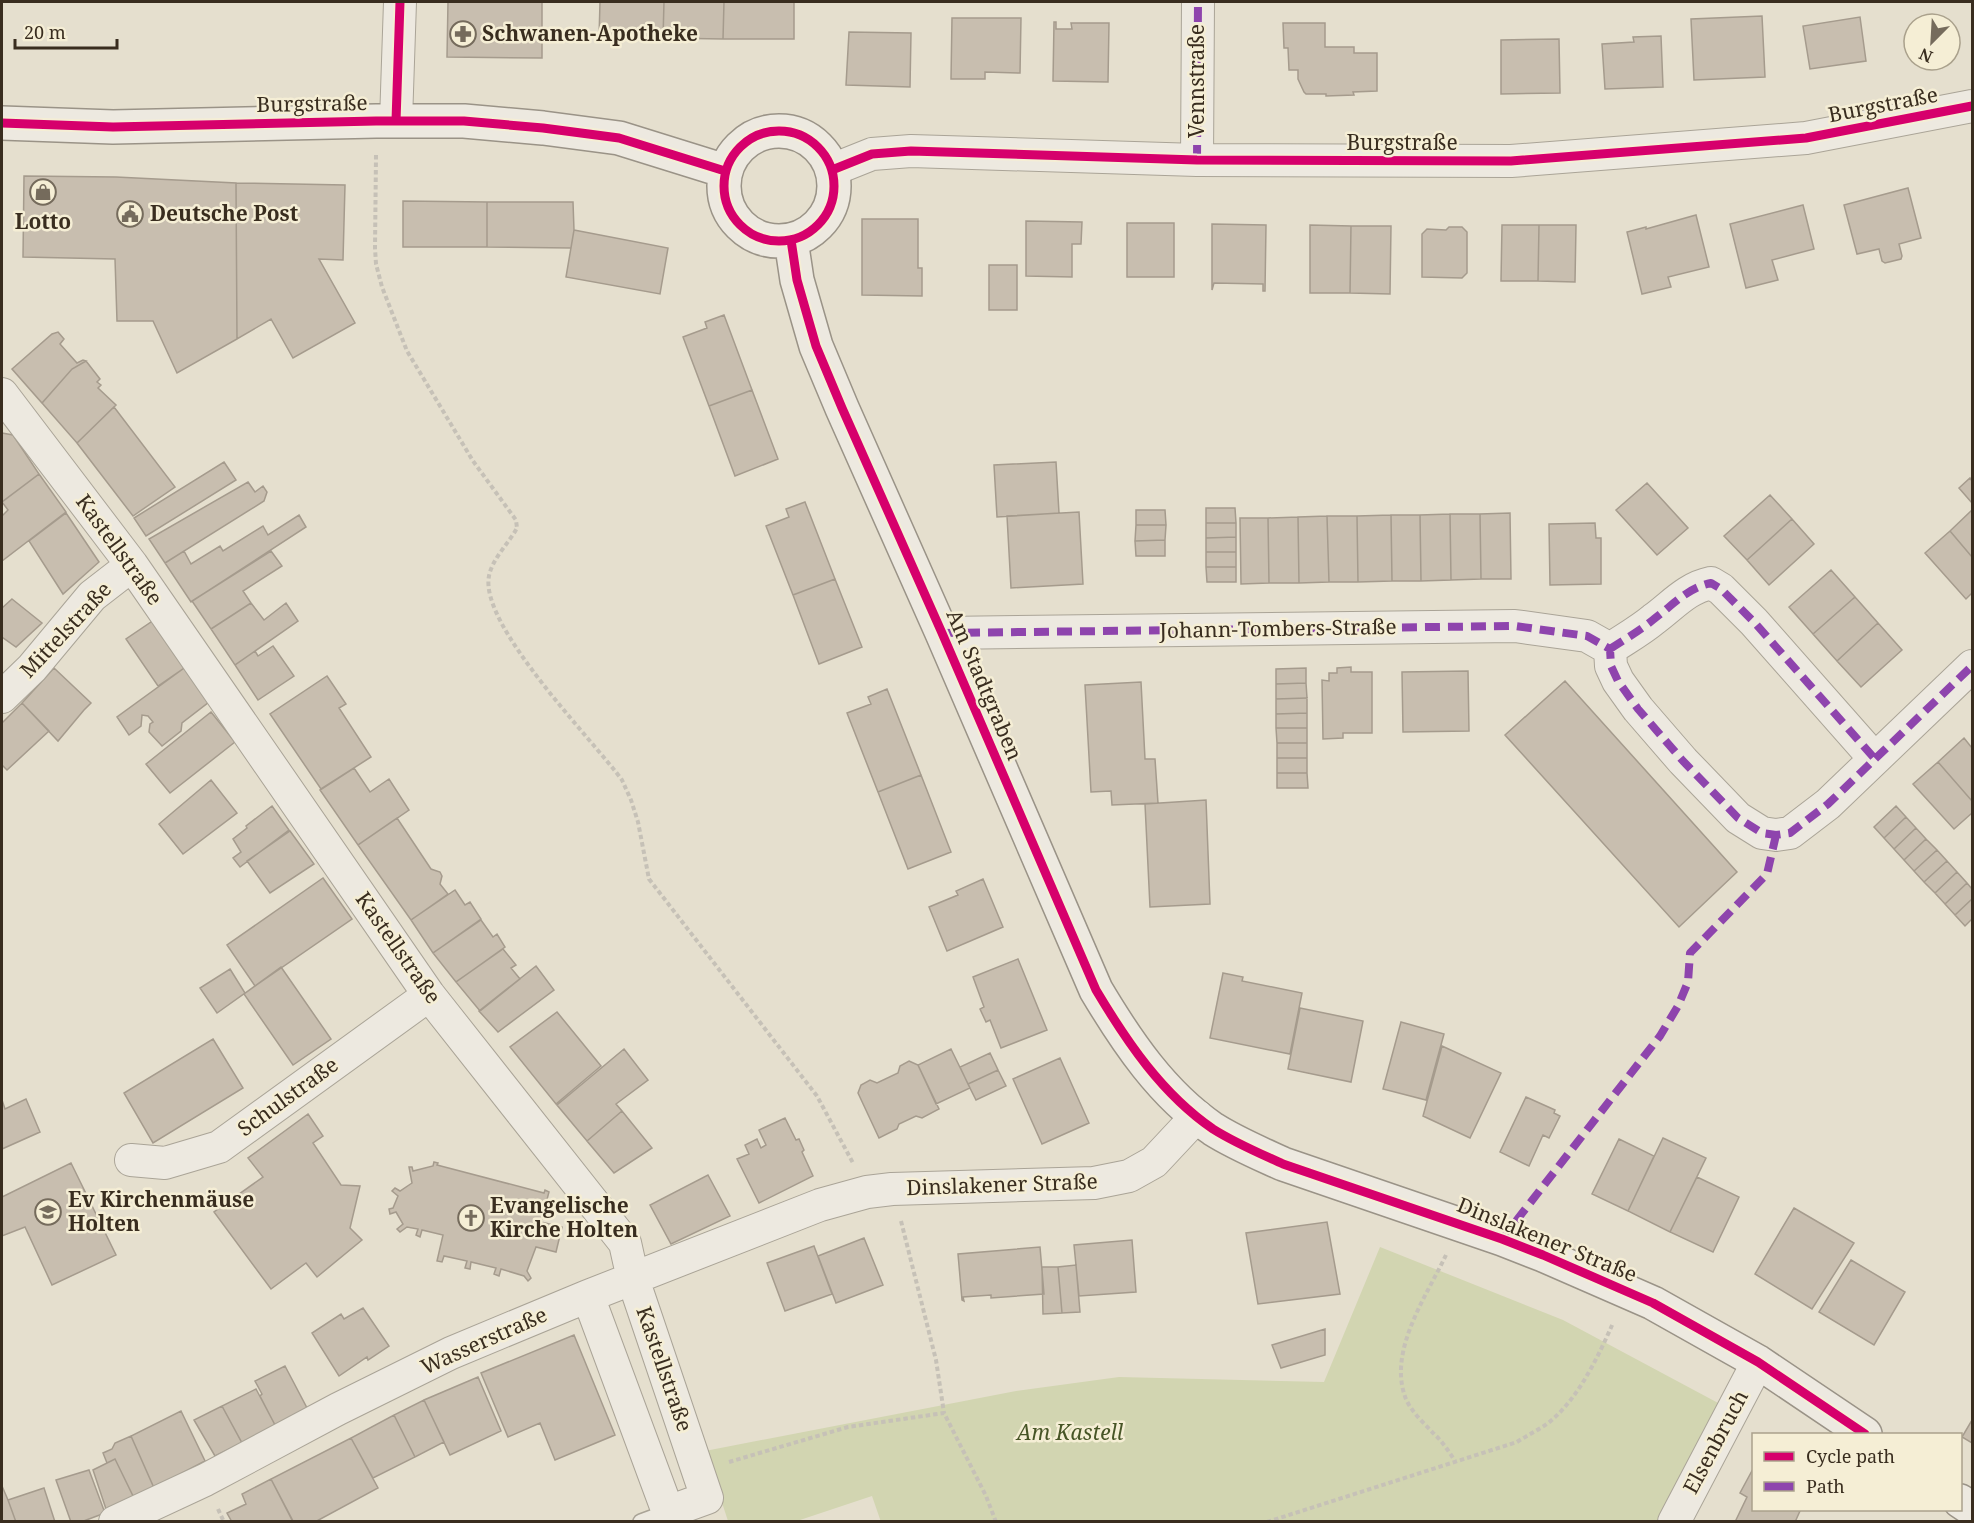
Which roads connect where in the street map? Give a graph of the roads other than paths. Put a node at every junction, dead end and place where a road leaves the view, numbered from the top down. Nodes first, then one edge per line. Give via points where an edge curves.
1 (400, 2) edge
2 (1198, 2) edge
3 (1972, 106) edge
4 (386, 121) junction
5 (2, 123) edge
6 (1197, 160) junction
7 (832, 170) junction
8 (725, 171) junction
9 (791, 240) junction
10 (3, 400) edge
11 (132, 565) junction
12 (942, 633) junction
13 (1610, 649) junction
14 (1972, 666) edge
15 (2, 697) edge
16 (1875, 759) junction
17 (429, 994) junction
18 (1197, 1116) junction
19 (131, 1160) dead end
20 (879, 1191) joint
21 (633, 1279) junction
22 (588, 1296) junction
23 (1758, 1362) junction
24 (1864, 1433) edge
25 (655, 1517) edge
26 (115, 1521) edge
27 (1674, 1521) edge

1 - 4 street
2 - 6 street, Vennstraße
3 - 6 street, Burgstraße via 1806,138 1511,161
4 - 5 main road, Burgstraße via 113,127
4 - 8 main road, Burgstraße via 464,122 619,138
6 - 7 street, Burgstraße via 911,151 872,154
7 - 8 main road via 809,139 787,131 764,133 743,143
7 - 9 main road via 833,198 824,217 810,232
8 - 9 main road via 726,204 737,221 752,234 771,240
9 - 12 main road, Am Stadtgraben via 797,280 816,346
10 - 11 street, Kastellstraße
11 - 15 street, Mittelstraße via 92,596 32,668
11 - 17 street, Kastellstraße
12 - 13 street, Johann-Tombers-Straße via 1515,627 1587,636
12 - 18 main road, Am Stadtgraben via 1096,990 1147,1067
13 - 16 street via 1681,596 1711,583 1754,622
13 - 16 street via 1611,666 1638,709 1738,818 1762,833 1790,833 1828,804
14 - 16 street
17 - 19 street, Schulstraße via 219,1148 165,1163
17 - 21 street, Kastellstraße via 626,1243
18 - 20 street, Dinslakener Straße via 1154,1162 1129,1176 1094,1183
18 - 23 main road, Dinslakener Straße via 1231,1139 1283,1164 1543,1255 1653,1304
20 - 21 street, Wasserstraße via 820,1205
21 - 22 street, Wasserstraße
21 - 25 street, Kastellstraße via 703,1484
22 - 25 street
22 - 26 street, Wasserstraße via 452,1353 205,1480
23 - 24 main road, Dinslakener Straße
23 - 27 street, Elsenbruch

